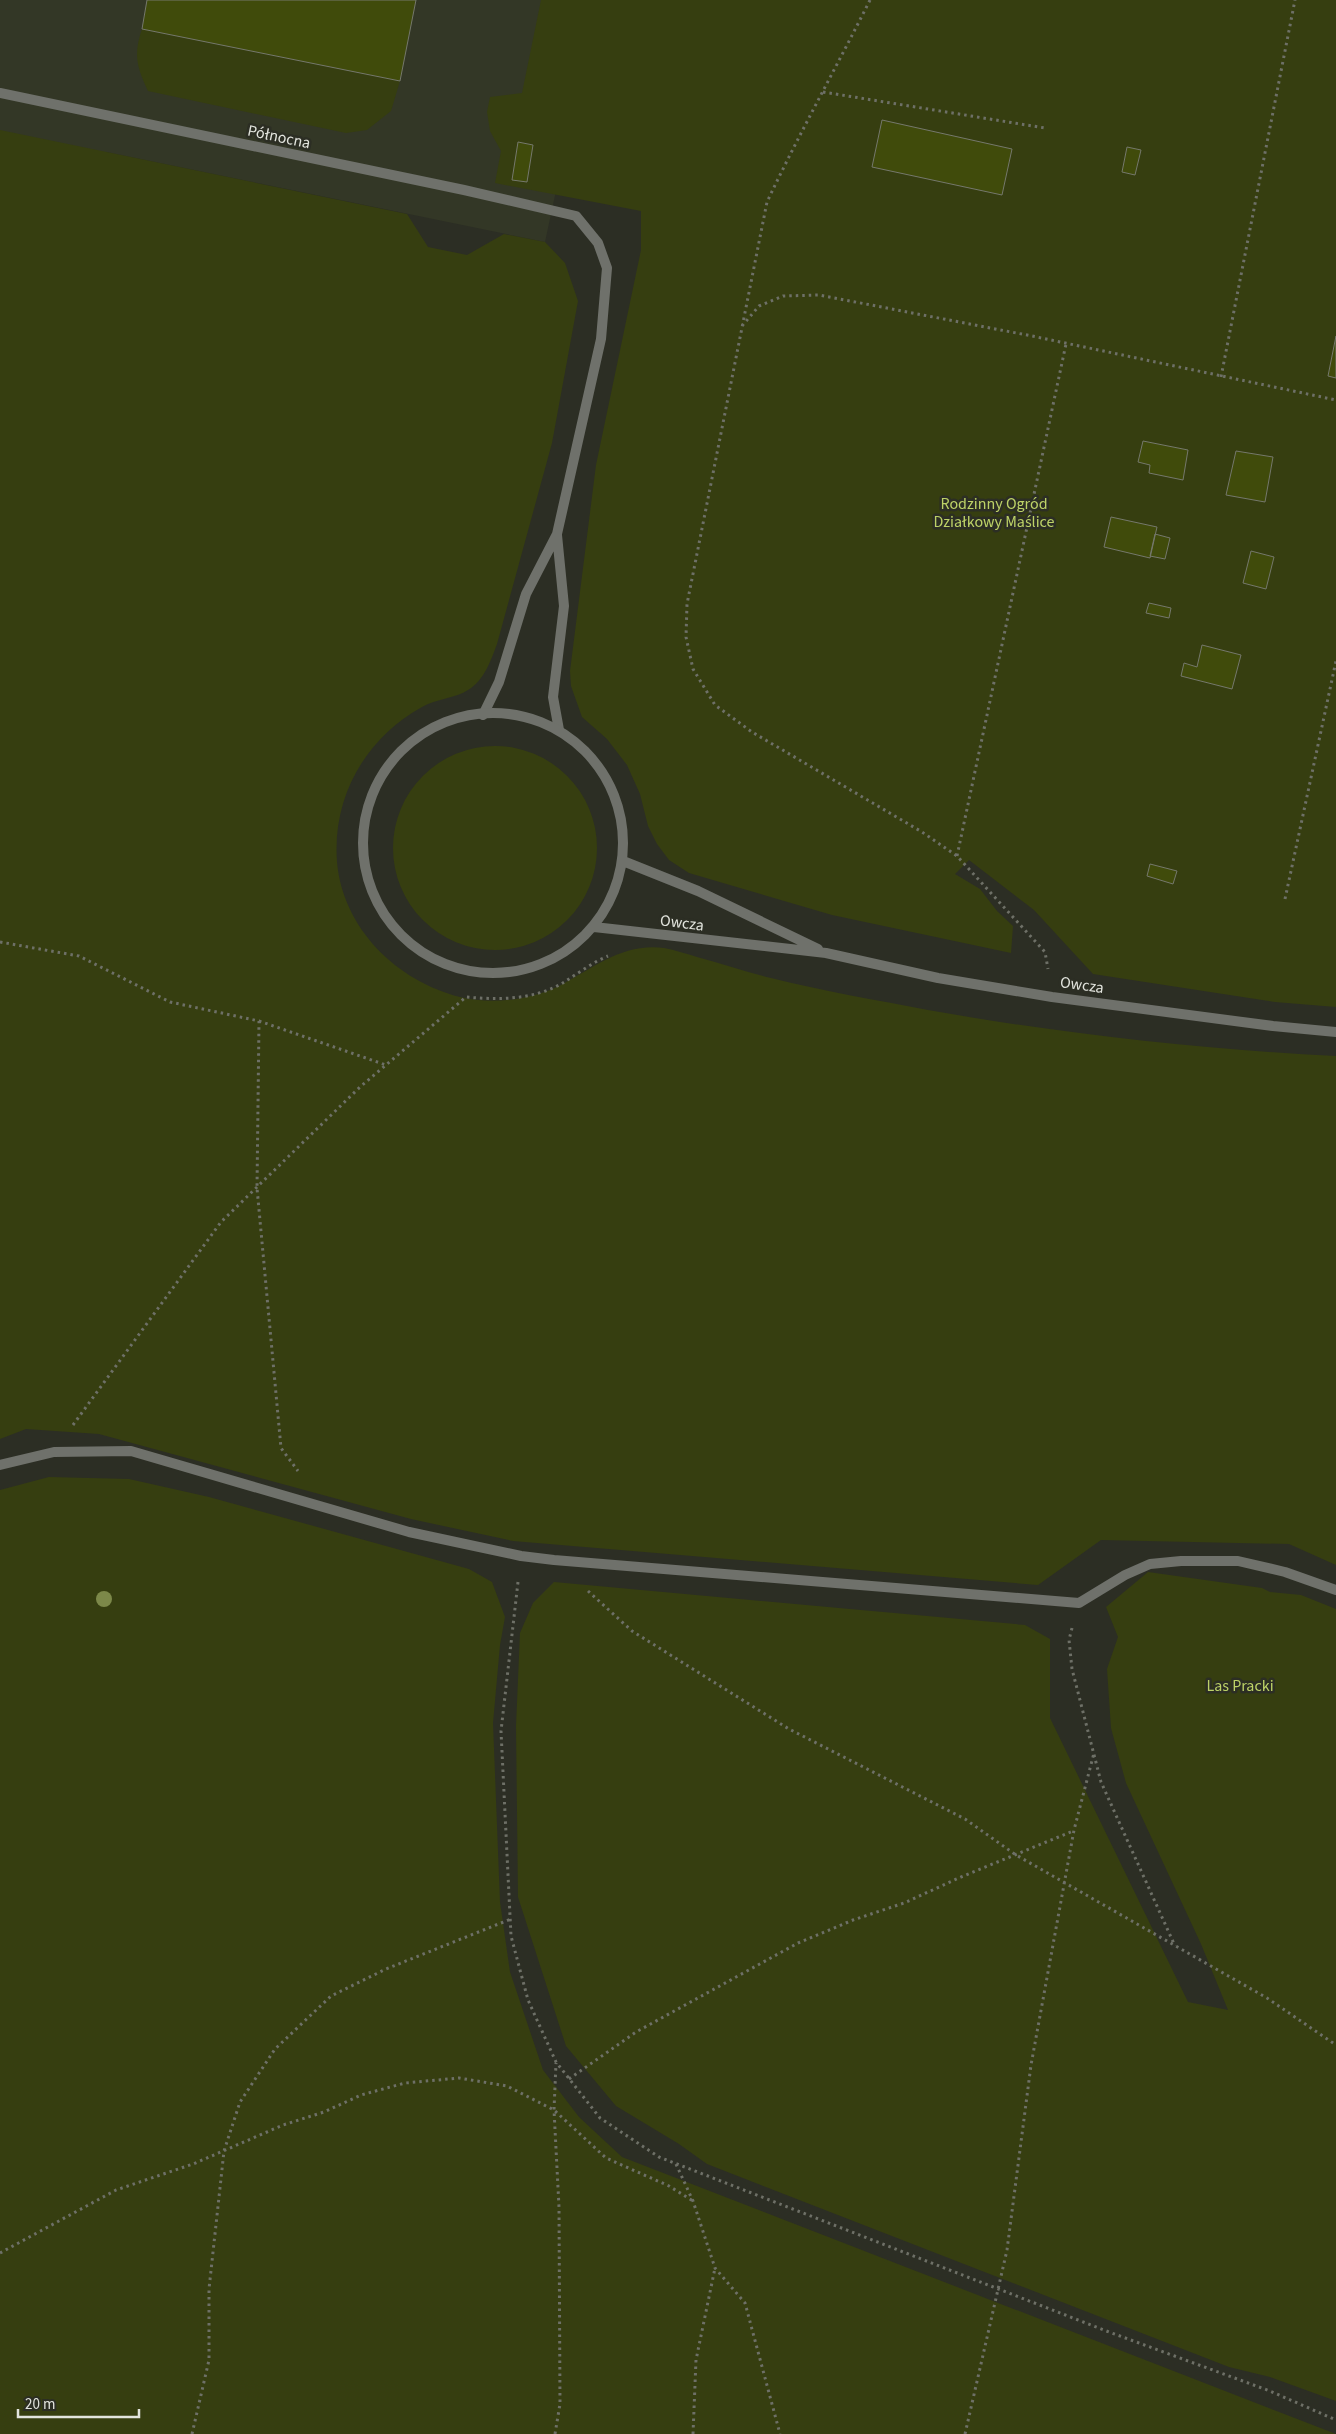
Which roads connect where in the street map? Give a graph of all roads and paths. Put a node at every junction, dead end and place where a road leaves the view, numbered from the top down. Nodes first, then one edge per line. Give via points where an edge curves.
1 (870, 0) edge
2 (1295, 0) edge
3 (823, 92) junction
4 (0, 93) edge
5 (1045, 128) dead end
6 (742, 326) junction
7 (1066, 343) junction
8 (1221, 377) junction
9 (1336, 400) edge
10 (557, 534) junction
11 (1336, 661) edge
12 (483, 715) junction
13 (559, 730) junction
14 (957, 856) junction
15 (623, 861) junction
16 (1285, 899) dead end
17 (594, 927) junction
18 (0, 942) edge
19 (826, 953) junction
20 (612, 955) dead end
21 (1052, 997) junction
22 (259, 1021) junction
23 (1336, 1032) edge
24 (386, 1065) junction
25 (257, 1188) junction
26 (54, 1452) junction
27 (0, 1465) edge
28 (323, 1507) junction
29 (521, 1556) junction
30 (554, 1560) junction
31 (1336, 1590) edge
32 (1079, 1603) junction
33 (1094, 1753) junction
34 (1074, 1830) junction
35 (1016, 1855) junction
36 (1065, 1881) junction
37 (511, 1919) junction
38 (1175, 1948) junction
39 (1336, 2045) edge
40 (556, 2062) junction
41 (569, 2079) junction
42 (554, 2110) junction
43 (224, 2151) junction
44 (675, 2163) junction
45 (693, 2201) junction
46 (0, 2253) edge
47 (715, 2268) junction
48 (998, 2288) junction
49 (1336, 2420) edge
50 (192, 2434) edge
51 (555, 2434) edge
52 (693, 2434) edge
53 (780, 2434) edge
54 (964, 2434) edge

1 - 3 path
2 - 8 path
3 - 5 path
3 - 6 path via 767,202
4 - 10 street, Północna via 576,216 598,243 607,268 601,339
6 - 7 path via 758,306 783,296 819,295
6 - 14 path via 687,604 686,637 693,669 715,705 752,732
7 - 8 path
7 - 14 path
8 - 9 path
10 - 12 street via 526,594 499,682
10 - 13 street via 564,606 553,697
11 - 16 path
12 - 13 street via 521,715
12 - 17 street via 438,724 403,748 377,781 363,822 363,864 377,905 403,939 438,962 480,974 523,971 562,954
13 - 15 street via 589,754 611,785 622,823
14 - 21 path via 1045,952
15 - 17 street via 614,896
15 - 19 street, Owcza via 698,891
17 - 19 street, Owcza
18 - 22 path via 79,956 170,1002
19 - 21 street, Owcza via 938,978
20 - 24 path via 558,985 528,996 466,997
21 - 23 street, Owcza
22 - 24 path
22 - 25 path
24 - 25 path via 360,1086
25 - 26 path via 222,1222
25 - 28 path via 281,1448
26 - 27 street
26 - 28 street via 131,1452
28 - 29 street via 409,1532
29 - 30 street
29 - 37 path via 501,1731
30 - 32 street
30 - 35 path via 632,1631 789,1729 965,1819
31 - 32 street via 1238,1560 1181,1561 1150,1564
32 - 33 path via 1069,1640 1072,1669
33 - 34 path
33 - 38 path via 1101,1782
34 - 35 path
34 - 36 path
35 - 36 path
35 - 41 path via 904,1903 798,1942 636,2032
36 - 38 path
36 - 48 path via 1031,2065 1007,2250
37 - 40 path via 512,1936 528,2000
37 - 43 path via 386,1969 331,1996 275,2049 240,2102
38 - 39 path via 1267,1998
40 - 41 path
40 - 42 path
41 - 44 path via 600,2118 659,2157
42 - 43 path via 507,2086 459,2078 405,2083 361,2095
42 - 45 path via 606,2158 669,2186
42 - 51 path via 559,2207 560,2394
43 - 46 path via 116,2190
43 - 50 path via 209,2290 209,2360
44 - 45 path
44 - 48 path
45 - 47 path
47 - 52 path via 696,2360
47 - 53 path via 745,2303
48 - 49 path via 1270,2391
48 - 54 path

